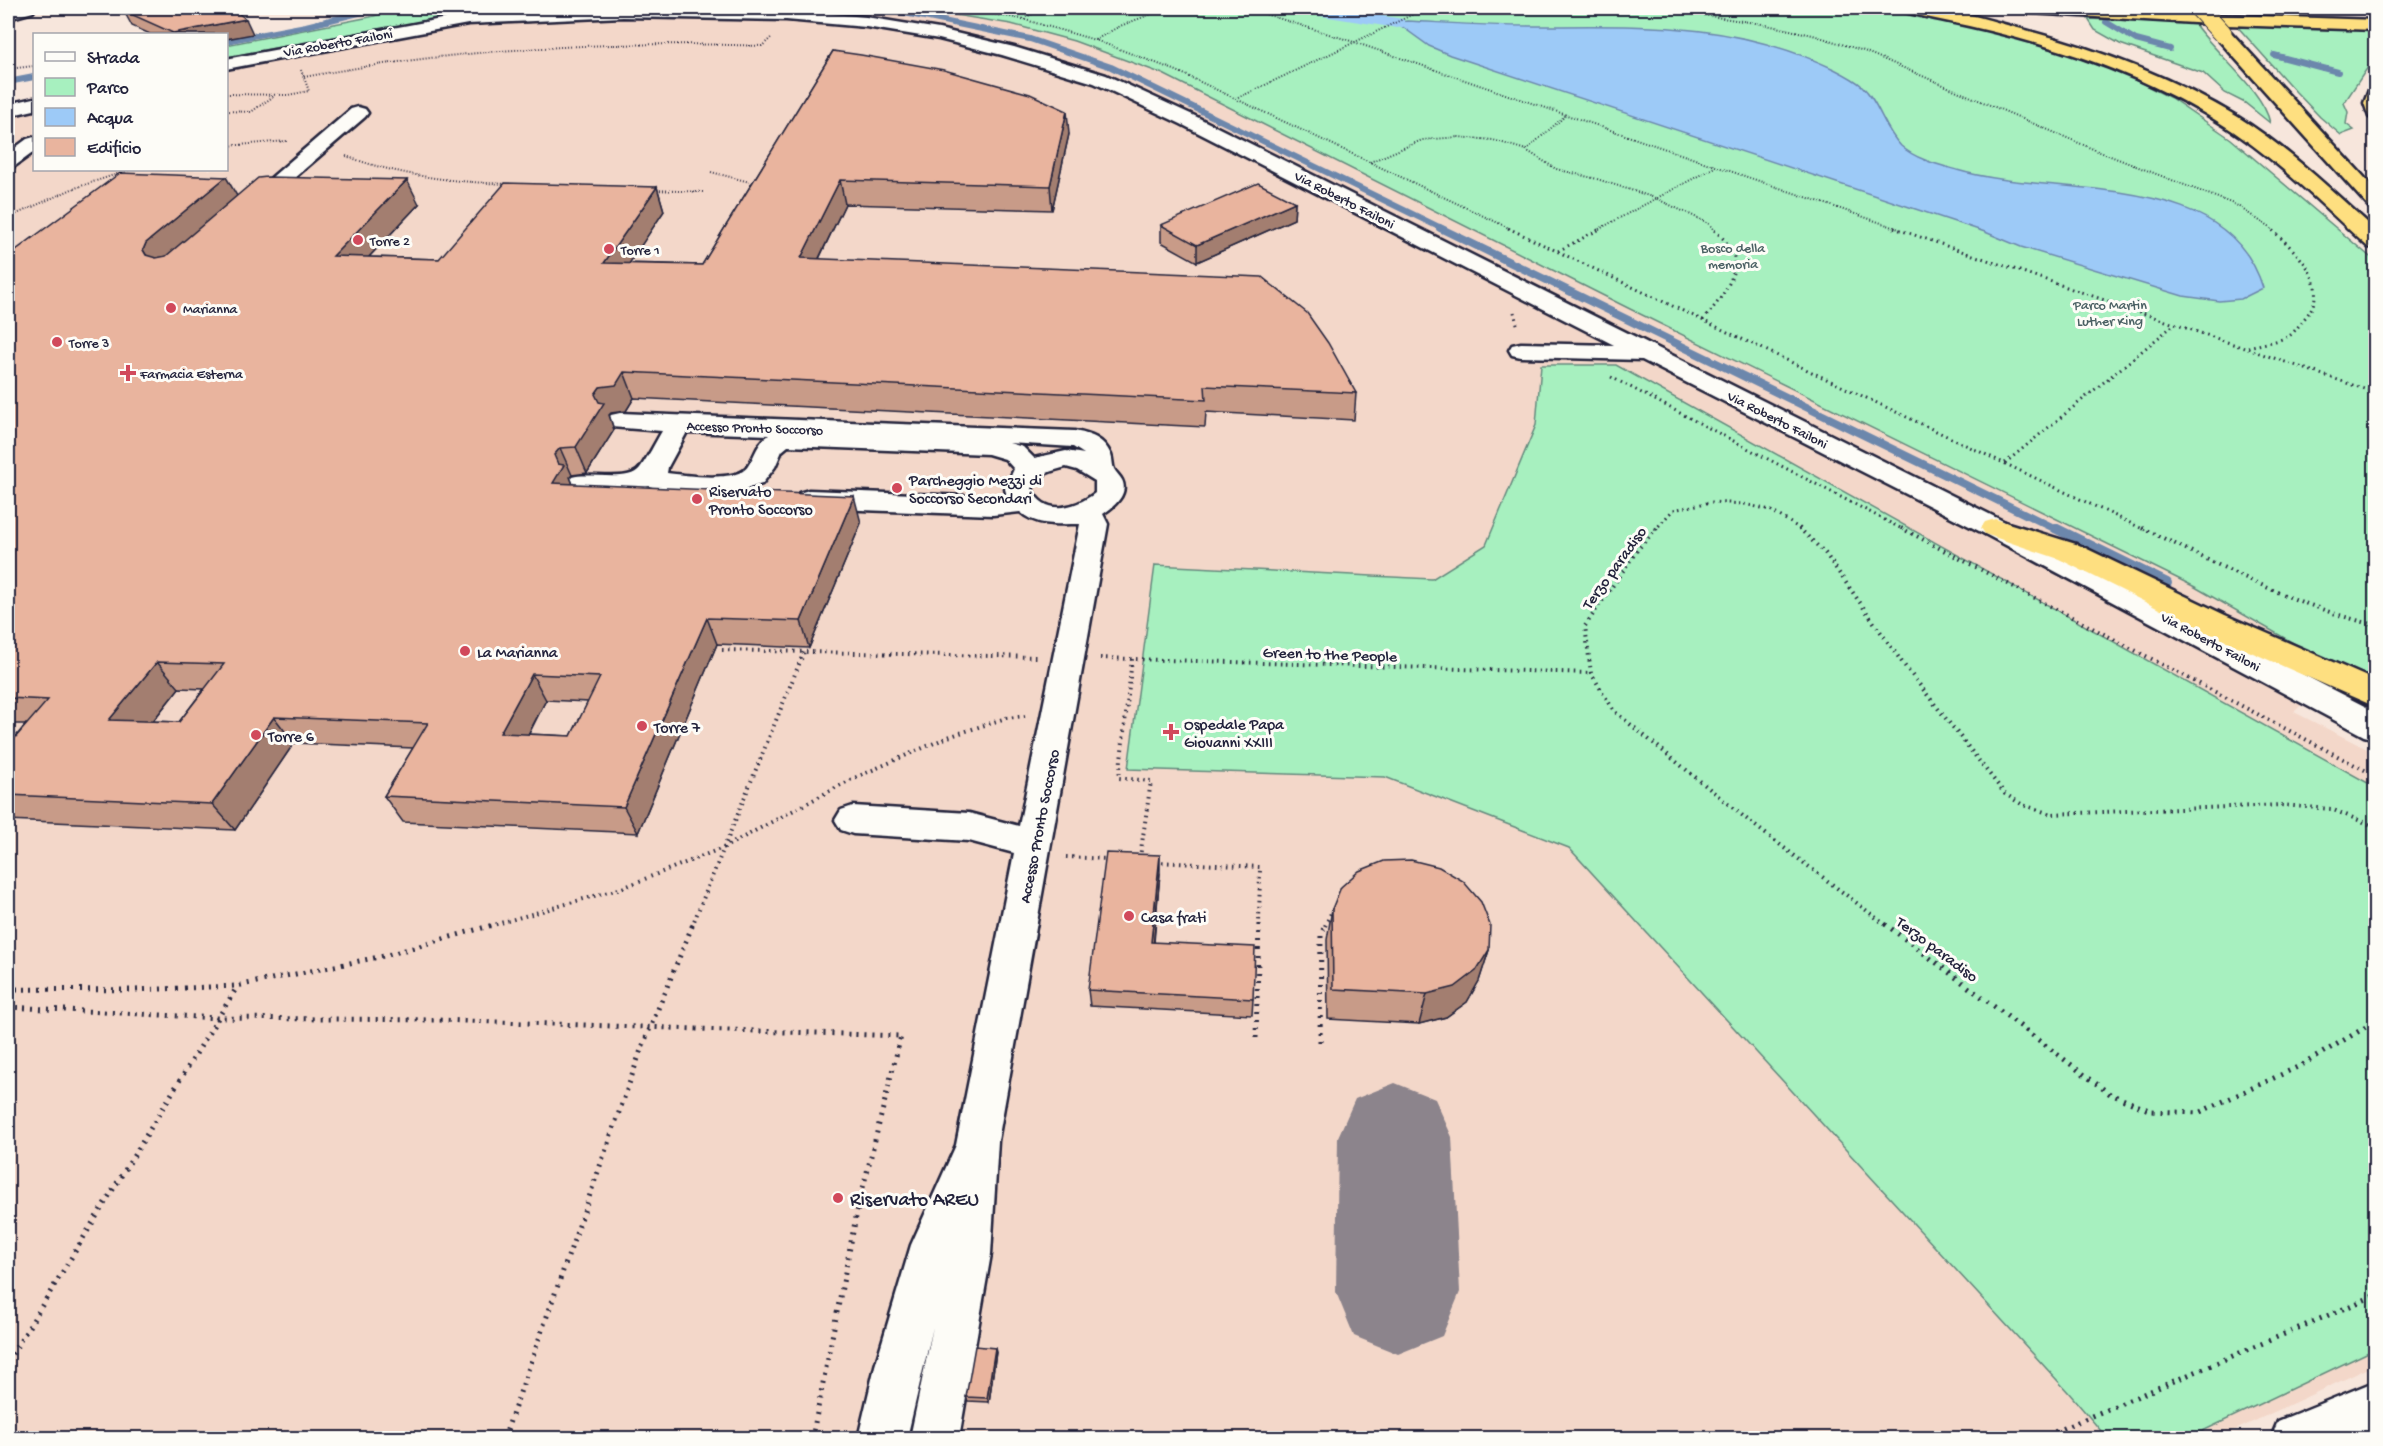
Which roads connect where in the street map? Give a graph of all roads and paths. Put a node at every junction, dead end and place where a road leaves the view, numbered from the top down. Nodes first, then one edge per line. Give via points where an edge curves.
1 (27, 8) edge
2 (954, 8) edge
3 (1047, 8) edge
4 (1167, 8) edge
5 (1246, 8) edge
6 (1426, 8) edge
7 (1658, 8) edge
8 (1911, 8) edge
9 (2030, 8) edge
10 (2199, 8) edge
11 (2204, 8) edge
12 (2376, 8) edge
13 (9, 12) edge
14 (690, 12) edge
15 (2286, 12) junction
16 (2376, 15) edge
17 (1022, 19) junction
18 (2376, 26) edge
19 (775, 34) dead end
20 (1095, 40) junction
21 (1353, 42) junction
22 (297, 62) dead end
23 (228, 64) edge
24 (33, 66) edge
25 (8, 69) edge
26 (304, 77) junction
27 (228, 94) edge
28 (2376, 94) edge
29 (275, 95) junction
30 (1237, 99) junction
31 (33, 104) edge
32 (228, 111) edge
33 (8, 112) edge
34 (358, 113) dead end
35 (2376, 113) edge
36 (33, 115) edge
37 (1565, 116) junction
38 (33, 144) edge
39 (320, 145) junction
40 (228, 146) edge
41 (1526, 150) junction
42 (8, 162) edge
43 (1370, 162) junction
44 (1716, 167) junction
45 (126, 171) edge
46 (711, 172) dead end
47 (510, 184) edge
48 (760, 185) edge
49 (647, 190) edge
50 (704, 192) dead end
51 (1655, 198) junction
52 (2376, 203) edge
53 (8, 218) edge
54 (233, 221) edge
55 (2376, 242) edge
56 (1558, 251) junction
57 (1512, 303) dead end
58 (1703, 320) junction
59 (2176, 323) junction
60 (1521, 342) joint
61 (2246, 347) junction
62 (1576, 351) junction
63 (1650, 354) junction
64 (2376, 393) edge
65 (620, 421) dead end
66 (679, 424) junction
67 (2005, 463) junction
68 (1100, 469) junction
69 (1030, 470) junction
70 (653, 474) junction
71 (582, 483) edge
72 (806, 499) edge
73 (1023, 503) junction
74 (1088, 512) junction
75 (1995, 528) junction
76 (2376, 625) edge
77 (722, 650) edge
78 (804, 651) junction
79 (1068, 657) junction
80 (1132, 659) junction
81 (1591, 673) junction
82 (2376, 695) edge
83 (1059, 712) junction
84 (2376, 727) edge
85 (2376, 776) edge
86 (1041, 808) junction
87 (854, 820) dead end
88 (969, 827) junction
89 (2376, 827) edge
90 (725, 847) junction
91 (1033, 850) junction
92 (1116, 859) edge
93 (1336, 904) edge
94 (237, 986) junction
95 (8, 989) edge
96 (8, 1007) edge
97 (217, 1018) junction
98 (2376, 1021) edge
99 (650, 1028) junction
100 (1256, 1038) dead end
101 (1320, 1042) dead end
102 (977, 1142) junction
103 (2376, 1295) edge
104 (8, 1361) edge
105 (2376, 1405) edge
106 (504, 1438) edge
107 (812, 1438) edge
108 (883, 1438) edge
109 (935, 1438) edge
110 (2040, 1438) edge
111 (2295, 1438) edge

1 - 13 street
2 - 17 path
3 - 17 path
4 - 20 path
5 - 21 path
6 - 21 path
7 - 61 path via 1771,24 1826,38 2236,205 2271,228 2299,256 2314,278 2316,293 2314,308 2289,336
8 - 55 highway via 1982,22 2043,40 2092,56 2187,97 2262,144
9 - 18 highway
10 - 52 highway, bridge
11 - 15 highway
12 - 15 highway
14 - 23 street, Via Roberto Failoni via 468,19
14 - 63 street, Via Roberto Failoni via 866,22 939,34 1100,79
15 - 16 highway
17 - 20 path
19 - 26 path via 762,46 673,43 539,47 355,67
20 - 30 path via 1177,70
21 - 30 path
21 - 37 path
22 - 26 path
24 - 25 path
26 - 29 path via 309,91
27 - 29 path
28 - 35 highway
29 - 32 path via 251,112
30 - 43 path
31 - 33 street
33 - 36 street
34 - 39 street
37 - 41 path
37 - 44 path
38 - 42 street
39 - 40 path via 291,141
39 - 47 path via 397,173 435,180
39 - 54 street
41 - 43 path via 1493,140 1440,138 1422,140
41 - 51 path via 1556,169
43 - 56 path
44 - 51 path
44 - 59 path
45 - 53 path via 72,189
46 - 48 path
49 - 50 path
51 - 56 path
51 - 58 path via 1708,223 1732,250 1731,278 1722,299
56 - 58 path
57 - 60 path
58 - 67 path
59 - 61 path
59 - 67 path
60 - 62 street
61 - 64 path
62 - 63 street
62 - 85 path via 1580,360
63 - 75 street, Via Roberto Failoni
65 - 66 street, Accesso Pronto Soccorso
66 - 68 street, Accesso Pronto Soccorso via 1057,437 1093,446
66 - 70 street, Accesso Pronto Soccorso
67 - 76 path via 2300,603
68 - 69 street via 1066,459
68 - 74 street, Accesso Pronto Soccorso via 1108,477 1110,487 1107,496
69 - 70 street, Accesso Pronto Soccorso via 1014,453 989,446 788,438 772,444 759,472 737,484 667,482
69 - 73 street via 1018,486
70 - 71 street via 627,485
72 - 73 street via 993,506
73 - 74 street via 1032,510 1059,517
74 - 79 street, Accesso Pronto Soccorso via 1094,524
75 - 82 highway via 2069,552 2214,623
75 - 84 street, Via Roberto Failoni
77 - 78 path, Green to the People
78 - 79 path, Green to the People
78 - 90 path
79 - 80 path, Green to the People
79 - 83 street, Accesso Pronto Soccorso
80 - 81 path, Green to the People
80 - 100 path via 1119,778 1151,781 1140,861 1260,867
81 - 89 path, Terzo paradiso via 1585,626 1638,549 1673,510 1711,502 1744,504 1770,510 1802,530 1825,553 1971,753 2005,794 2023,805 2051,814 2281,805 2331,809
81 - 98 path, Terzo paradiso via 1614,711 1746,818 2110,1094 2151,1111 2198,1113 2302,1065
83 - 86 street, Accesso Pronto Soccorso
83 - 90 path via 1006,718 948,737 852,779
86 - 88 street
86 - 91 street, Accesso Pronto Soccorso
87 - 88 street
88 - 91 street
90 - 94 path via 622,888 512,921 384,956
90 - 99 path
91 - 92 path
91 - 102 street, Accesso Pronto Soccorso
93 - 101 path via 1321,934
94 - 95 path
94 - 97 path
96 - 97 path
97 - 99 path via 438,1020
97 - 104 path
99 - 106 path
99 - 107 path via 901,1036 858,1212
102 - 108 street, Accesso Pronto Soccorso via 933,1245
102 - 109 street, Accesso Pronto Soccorso via 969,1264
103 - 110 path
105 - 111 street

